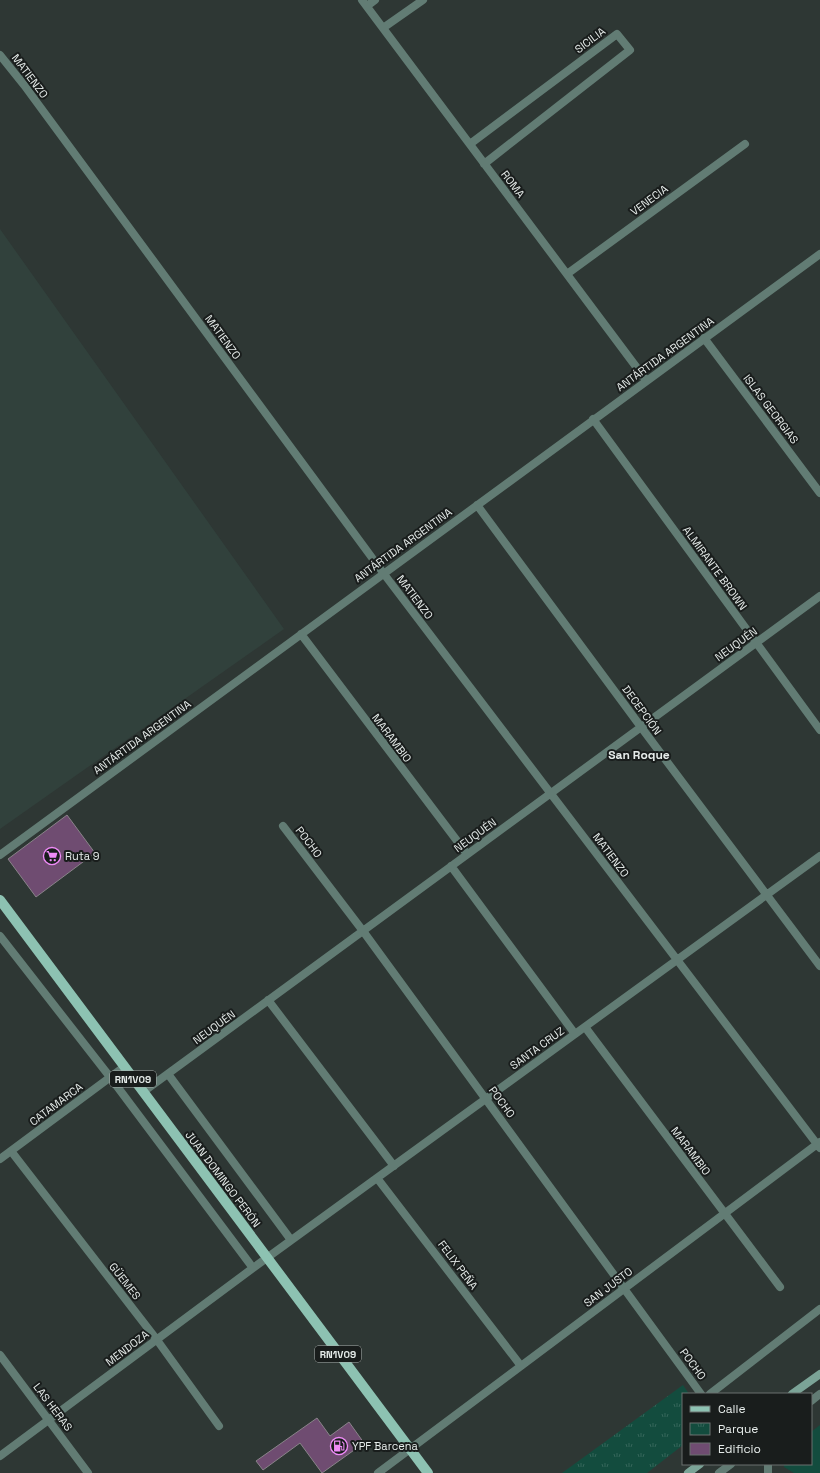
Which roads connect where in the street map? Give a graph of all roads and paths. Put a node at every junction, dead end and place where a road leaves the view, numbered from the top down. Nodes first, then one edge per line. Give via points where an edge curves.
1 (375, 0) edge
2 (423, 0) edge
3 (364, 3) edge
4 (383, 28) junction
5 (0, 55) edge
6 (470, 144) junction
7 (745, 144) dead end
8 (484, 164) junction
9 (819, 258) edge
10 (567, 274) junction
11 (704, 338) junction
12 (646, 380) junction
13 (593, 419) junction
14 (820, 493) edge
15 (477, 505) junction
16 (384, 574) junction
17 (820, 596) edge
18 (301, 634) junction
19 (756, 643) junction
20 (641, 727) junction
21 (820, 730) edge
22 (551, 793) junction
23 (283, 826) dead end
24 (467, 854) junction
25 (0, 855) edge
26 (820, 856) edge
27 (451, 866) junction
28 (766, 895) junction
29 (0, 900) edge
30 (363, 931) junction
31 (0, 936) edge
32 (677, 960) junction
33 (820, 966) edge
34 (268, 1000) junction
35 (585, 1027) junction
36 (575, 1034) junction
37 (124, 1067) junction
38 (168, 1074) junction
39 (110, 1077) junction
40 (143, 1092) junction
41 (486, 1099) junction
42 (819, 1144) edge
43 (11, 1151) junction
44 (0, 1159) edge
45 (394, 1166) junction
46 (377, 1178) junction
47 (724, 1214) junction
48 (291, 1240) junction
49 (267, 1258) junction
50 (253, 1268) junction
51 (780, 1287) dead end
52 (625, 1288) junction
53 (820, 1309) edge
54 (157, 1340) junction
55 (0, 1355) edge
56 (521, 1366) junction
57 (820, 1374) edge
58 (701, 1393) edge
59 (711, 1393) edge
60 (793, 1393) edge
61 (49, 1420) junction
62 (219, 1426) dead end
63 (409, 1449) junction
64 (0, 1456) edge
65 (699, 1465) edge
66 (730, 1465) edge
67 (88, 1473) edge
68 (378, 1473) edge
69 (428, 1473) edge
70 (688, 1473) edge
71 (719, 1473) edge

1 - 3 street
2 - 4 street
3 - 4 street, ROMA
4 - 6 street, ROMA
5 - 16 street, MATIENZO
6 - 8 street, ROMA
6 - 8 street, SICILIA via 617,34 630,50
7 - 10 street, VENECIA
8 - 10 street, ROMA
9 - 11 street, ANTÁRTIDA ARGENTINA
10 - 12 street, ROMA
11 - 12 street, ANTÁRTIDA ARGENTINA
11 - 14 street, ISLAS GEORGIAS
12 - 13 street, ANTÁRTIDA ARGENTINA
13 - 15 street, ANTÁRTIDA ARGENTINA
13 - 19 street, ALMIRANTE BROWN
15 - 16 street, ANTÁRTIDA ARGENTINA
15 - 20 street, DECEPCIÓN
16 - 18 street, ANTÁRTIDA ARGENTINA
16 - 22 street, MATIENZO
17 - 19 street, NEUQUÉN
18 - 24 street, MARAMBIO
18 - 25 street, ANTÁRTIDA ARGENTINA
19 - 20 street, NEUQUÉN
19 - 21 street, ALMIRANTE BROWN
20 - 22 street, NEUQUÉN
20 - 28 street, DECEPCIÓN
22 - 24 street, NEUQUÉN
22 - 32 street, MATIENZO
23 - 30 street, POCHO
24 - 27 street, NEUQUÉN
26 - 28 street, SANTA CRUZ
27 - 30 street, NEUQUÉN
27 - 36 street
28 - 32 street, SANTA CRUZ
28 - 33 street, DECEPCIÓN
29 - 37 main road, JUAN DOMINGO PERÓN / RN1V09
30 - 34 street, NEUQUÉN
30 - 41 street, POCHO
31 - 39 street
32 - 35 street, SANTA CRUZ
32 - 42 street, MATIENZO
34 - 38 street, NEUQUÉN
34 - 45 street
35 - 36 street, SANTA CRUZ
35 - 47 street, MARAMBIO
36 - 41 street, SANTA CRUZ
37 - 39 street, CATAMARCA
37 - 40 main road, JUAN DOMINGO PERÓN / RN1V09
38 - 40 street, NEUQUÉN
38 - 48 street
39 - 43 street, CATAMARCA
39 - 50 street
40 - 49 main road, JUAN DOMINGO PERÓN / RN1V09
41 - 45 street, SANTA CRUZ
41 - 52 street, POCHO
42 - 47 street, SAN JUSTO
43 - 44 street, CATAMARCA
43 - 54 street, GÜEMES
45 - 46 street, SANTA CRUZ
46 - 48 street, SANTA CRUZ
46 - 56 street, FELIX PEÑA
47 - 51 street, MARAMBIO
47 - 52 street, SAN JUSTO
48 - 49 street, SANTA CRUZ
49 - 50 street, MENDOZA
49 - 63 main road, JUAN DOMINGO PERÓN / RN1V09
50 - 54 street, MENDOZA
52 - 56 street, SAN JUSTO
52 - 58 street, POCHO
53 - 59 street
54 - 61 street, MENDOZA
54 - 62 street, GÜEMES
55 - 61 street, LAS HERAS
56 - 63 street, SAN JUSTO
57 - 60 main road
61 - 64 street, MENDOZA
61 - 67 street, LAS HERAS
63 - 68 street, SAN JUSTO
63 - 69 main road, JUAN DOMINGO PERÓN / RN1V09
65 - 70 main road
66 - 71 street

